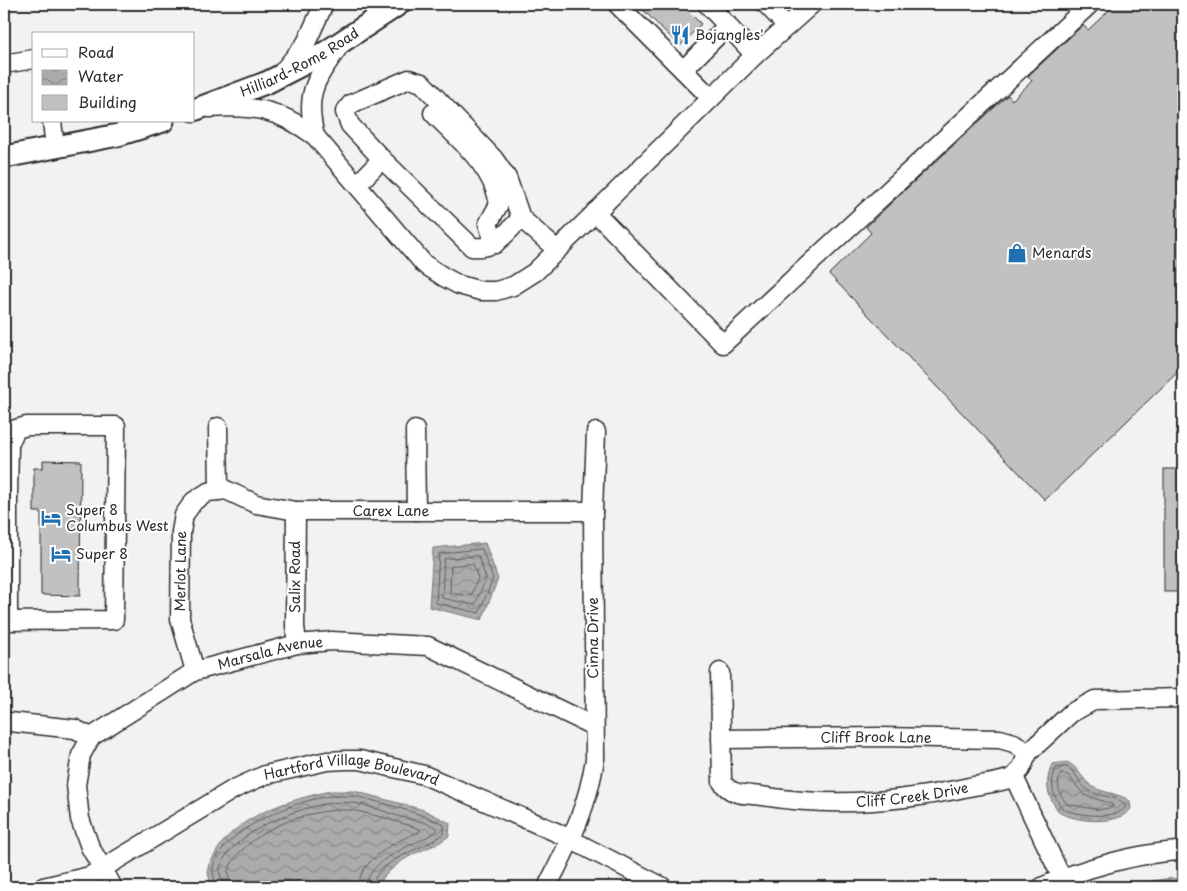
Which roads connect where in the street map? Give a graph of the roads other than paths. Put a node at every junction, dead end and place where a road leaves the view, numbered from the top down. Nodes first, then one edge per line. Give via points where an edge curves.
1 (324, 4) edge
2 (399, 4) edge
3 (618, 4) edge
4 (707, 4) edge
5 (766, 4) edge
6 (812, 4) edge
7 (1090, 4) edge
8 (728, 25) junction
9 (786, 25) junction
10 (342, 41) junction
11 (755, 55) junction
12 (32, 60) edge
13 (4, 64) edge
14 (683, 70) junction
15 (277, 77) junction
16 (427, 89) junction
17 (711, 98) junction
18 (195, 110) edge
19 (195, 110) edge
20 (52, 122) edge
21 (160, 122) edge
22 (315, 136) junction
23 (55, 148) junction
24 (4, 157) edge
25 (382, 159) junction
26 (357, 185) junction
27 (595, 212) junction
28 (521, 218) junction
29 (495, 244) junction
30 (557, 250) junction
31 (218, 427) dead end
32 (415, 430) dead end
33 (596, 432) dead end
34 (219, 491) junction
35 (6, 498) edge
36 (296, 511) junction
37 (416, 511) junction
38 (593, 511) junction
39 (6, 621) edge
40 (297, 644) junction
41 (195, 671) junction
42 (720, 672) dead end
43 (1183, 698) edge
44 (10, 722) dead end
45 (593, 726) junction
46 (92, 737) junction
47 (721, 739) junction
48 (1028, 753) junction
49 (1014, 778) junction
50 (571, 840) junction
51 (1183, 851) edge
52 (103, 869) junction
53 (1064, 883) edge
54 (43, 887) edge
55 (112, 887) edge
56 (547, 887) edge
57 (663, 887) edge
58 (1042, 887) edge

1 - 15 street via 306,43
2 - 10 main road, Hilliard-Rome Road
3 - 14 street
4 - 8 street
5 - 9 street
6 - 9 street
7 - 27 street via 723,344
8 - 11 street
8 - 14 street
9 - 11 street
10 - 15 main road, Hilliard-Rome Road
10 - 22 street via 312,89 310,118
11 - 17 street
12 - 13 street
14 - 17 street
15 - 18 main road, Hilliard-Rome Road
16 - 25 street via 422,83 409,79 351,104 345,112 350,125
16 - 28 street via 494,159 507,178
16 - 29 street via 424,103 488,171 496,187 500,204 488,224
17 - 27 street
19 - 22 street via 229,107 279,113
20 - 23 street
21 - 23 main road via 118,135
22 - 26 street
23 - 24 main road
25 - 26 street
25 - 29 street via 472,247 485,249
26 - 30 street via 424,264 459,285 481,291 513,286 535,272
27 - 30 street
28 - 29 street
28 - 30 street
31 - 34 street
32 - 37 street
33 - 38 street, Cinna Drive
34 - 36 street, Carex Lane via 226,490 256,504
34 - 41 street, Merlot Lane via 208,492 194,501 184,515 181,532 180,619
35 - 39 street
35 - 39 street via 9,445 16,428 116,426 114,620
36 - 37 street, Carex Lane
36 - 40 street, Salix Road
37 - 38 street, Carex Lane
38 - 45 street, Cinna Drive
40 - 41 street, Marsala Avenue
40 - 45 street, Marsala Avenue via 332,641 428,646
41 - 46 street, Marsala Avenue
42 - 47 street, Cliff Creek Drive
43 - 48 street via 1095,700 1071,713
44 - 46 street via 75,729
45 - 50 street, Cinna Drive via 595,759 590,792
46 - 52 street, Marsala Avenue via 81,755 76,785 80,819 90,847
47 - 48 street, Cliff Brook Lane via 879,737 1000,740 1014,743
47 - 49 street, Cliff Creek Drive via 722,782 726,788 732,792 774,798 850,804 924,797
48 - 49 street
49 - 53 street
50 - 52 street, Hartford Village Boulevard via 424,775 360,760 327,761 265,775 234,789
50 - 56 street, Cinna Drive
50 - 57 street, Hartford Village Boulevard
51 - 53 street via 1158,852
52 - 54 street, Hartford Village Boulevard via 90,876
52 - 55 street, Marsala Avenue
53 - 58 street

